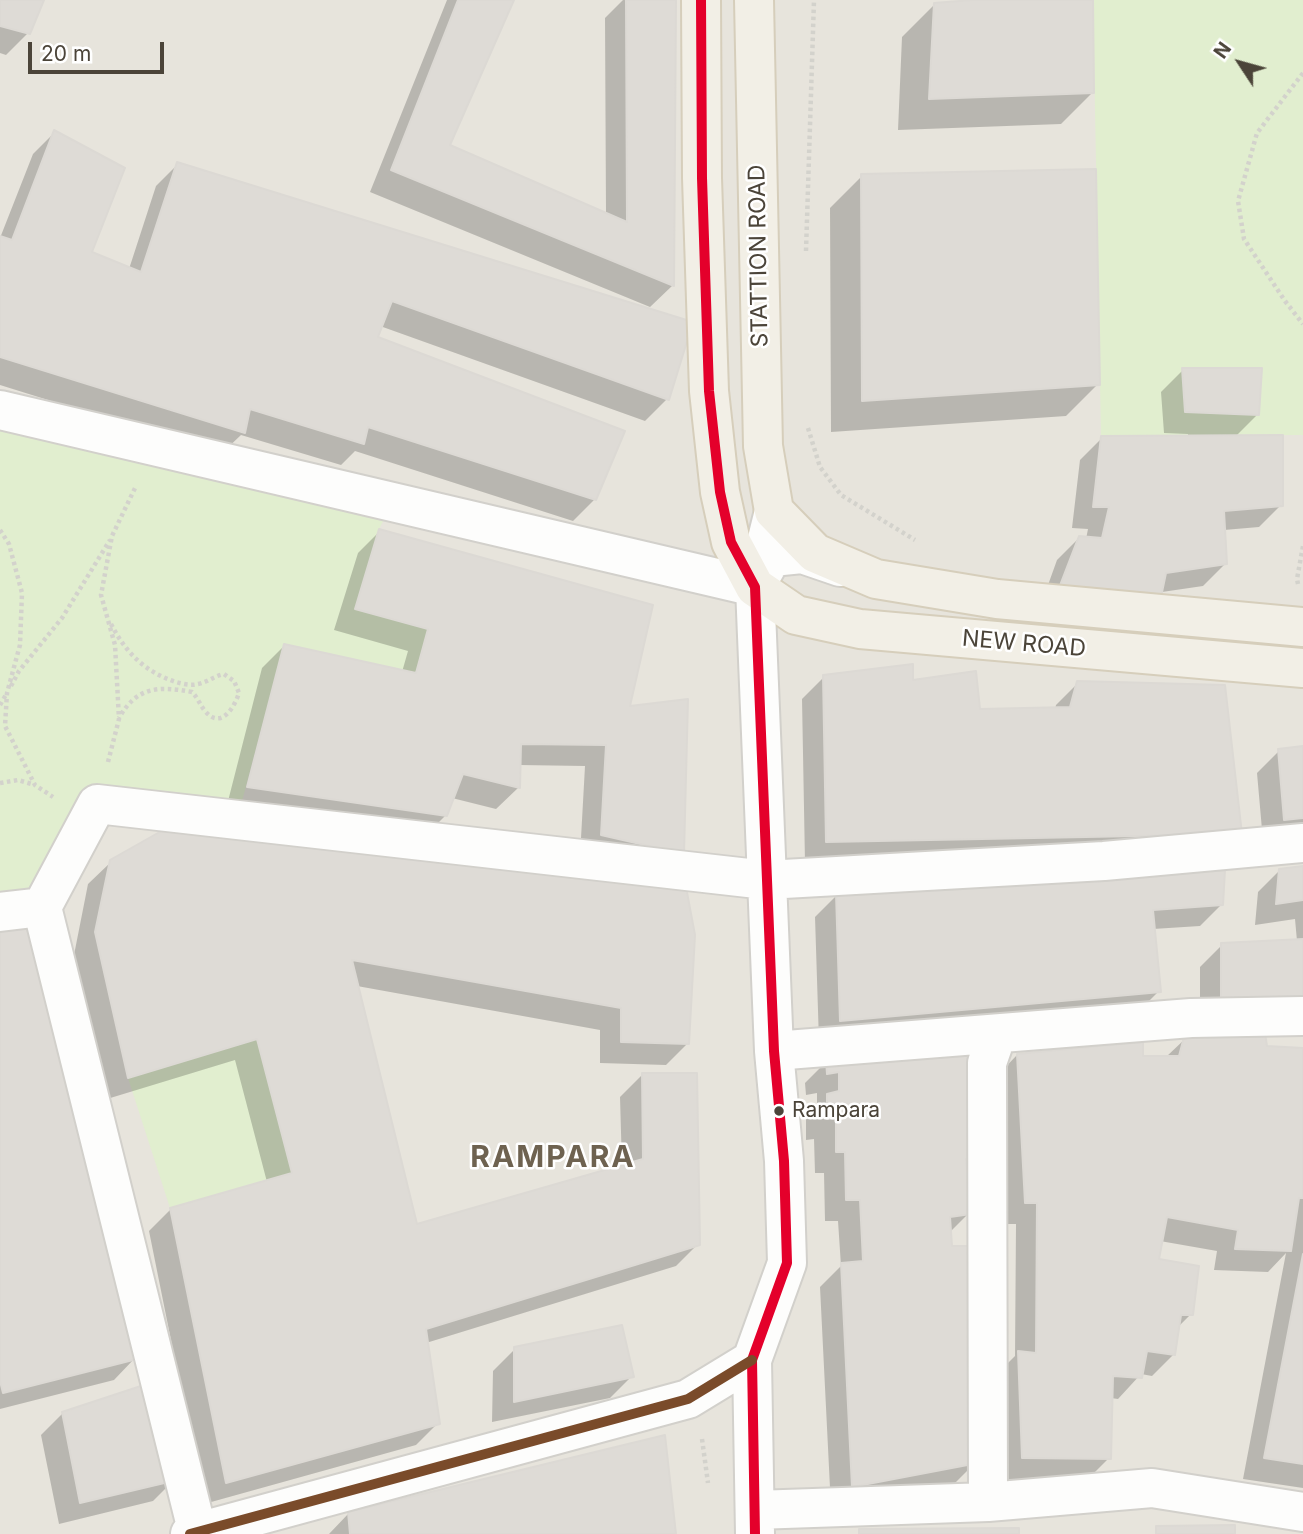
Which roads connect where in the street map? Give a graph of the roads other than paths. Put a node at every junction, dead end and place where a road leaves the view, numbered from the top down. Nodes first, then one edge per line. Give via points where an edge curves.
1 (701, 0) edge
2 (754, 0) edge
3 (0, 410) edge
4 (774, 511) junction
5 (876, 579) junction
6 (755, 587) junction
7 (1301, 609) edge
8 (1303, 668) edge
9 (1303, 843) edge
10 (766, 880) junction
11 (42, 907) junction
12 (0, 912) edge
13 (1303, 1016) edge
14 (1004, 1033) junction
15 (774, 1051) junction
16 (752, 1360) junction
17 (988, 1502) junction
18 (1290, 1519) edge
19 (755, 1522) edge
20 (195, 1533) edge

1 - 6 main road via 709,391 720,492 731,542
2 - 4 main road, STATTION ROAD via 763,446
3 - 6 street
4 - 5 main road, NEW ROAD via 815,553
4 - 6 street
5 - 6 street via 802,554 772,557
5 - 7 main road, NEW ROAD via 997,599
6 - 8 main road, NEW ROAD via 796,615 860,629
6 - 10 street
9 - 10 street via 1104,861
10 - 11 street via 97,804
10 - 15 street
11 - 12 street
11 - 20 street
13 - 14 street via 1191,1018
14 - 15 street
14 - 17 street via 995,1040 987,1063
15 - 16 street via 787,1263
16 - 19 street
16 - 20 street via 688,1399
17 - 18 street via 1152,1488
17 - 19 street

